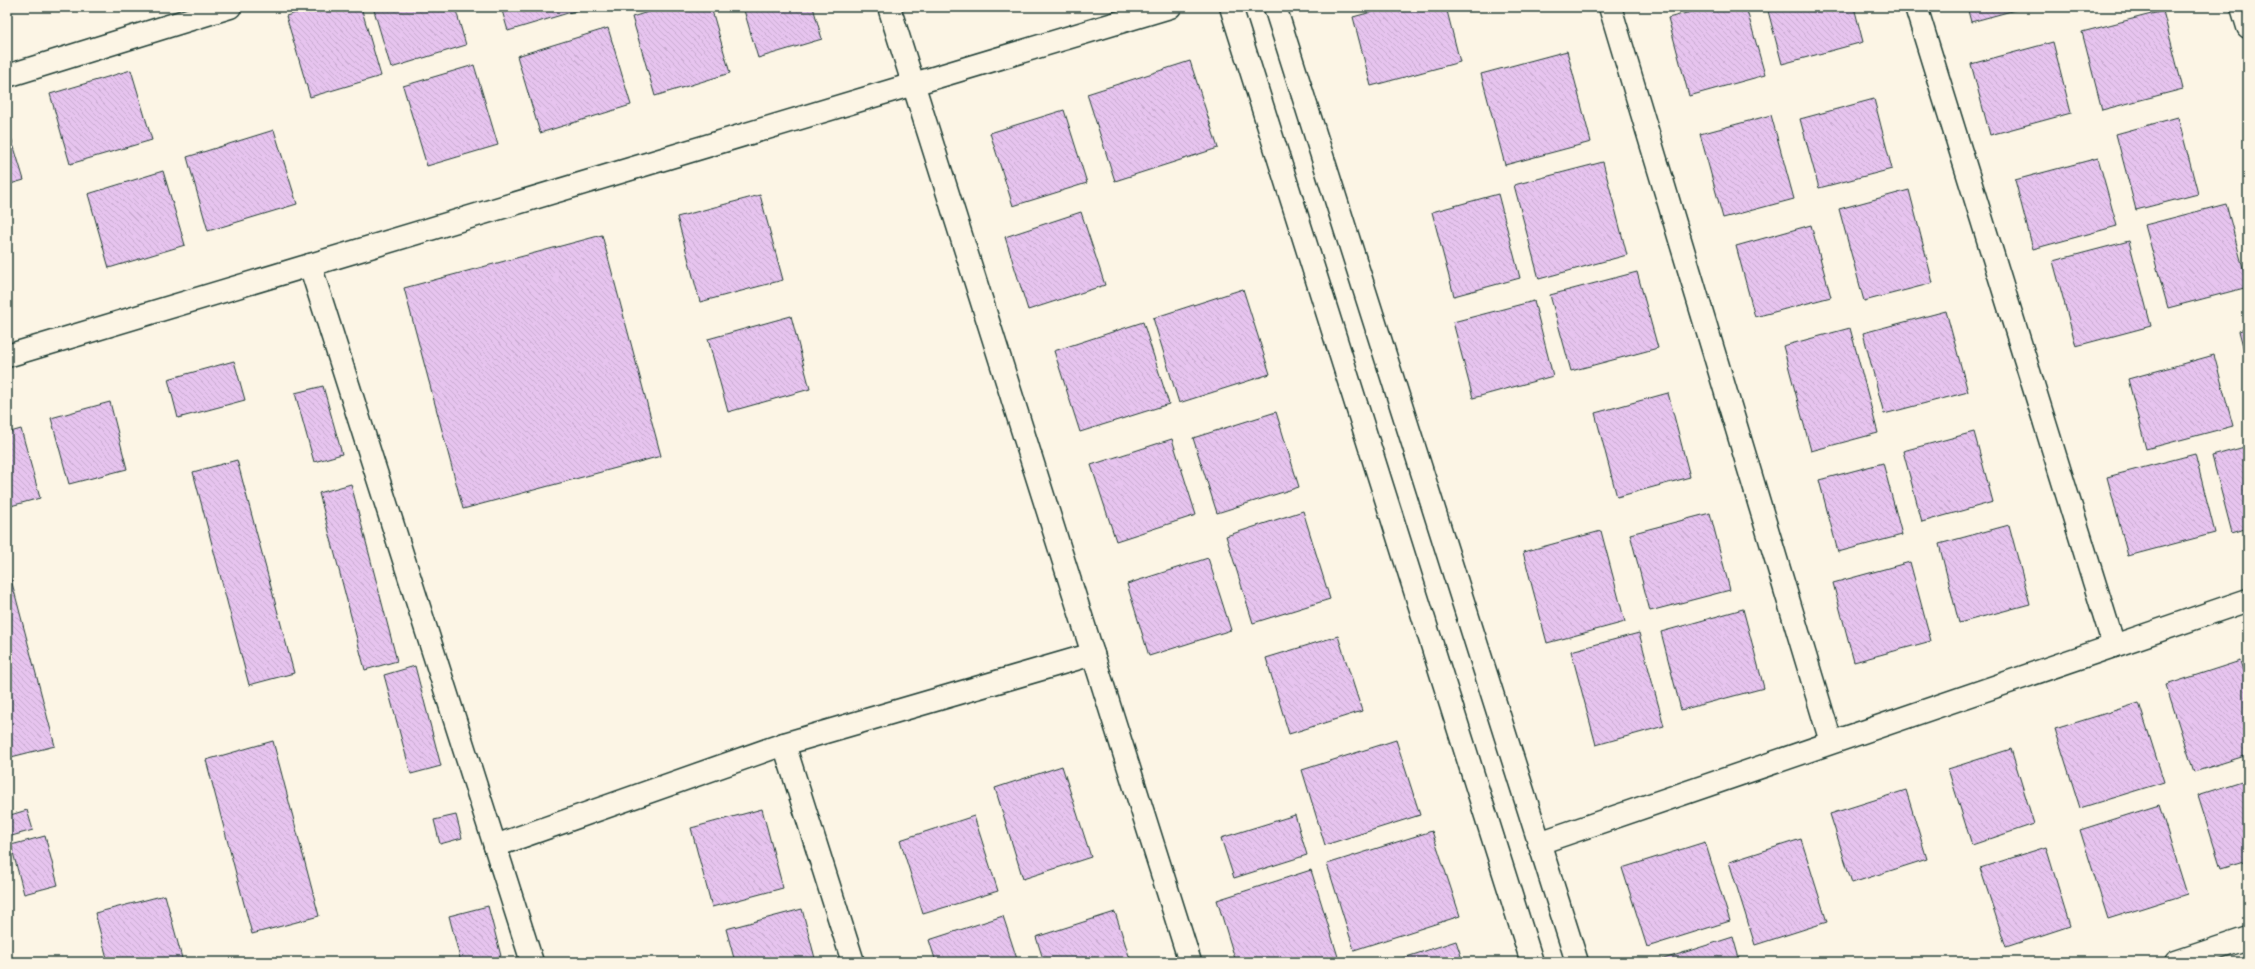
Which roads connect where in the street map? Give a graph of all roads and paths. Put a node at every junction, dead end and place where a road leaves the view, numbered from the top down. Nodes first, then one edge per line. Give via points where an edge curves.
1 (230, 7) edge
2 (889, 7) edge
3 (1170, 7) edge
4 (1231, 7) edge
5 (1275, 7) edge
6 (1610, 7) edge
7 (1916, 7) edge
8 (2242, 7) edge
9 (2248, 27) edge
10 (7, 76) edge
11 (914, 84) junction
12 (310, 265) junction
13 (7, 356) edge
14 (2248, 600) edge
15 (2114, 646) junction
16 (1093, 654) junction
17 (1830, 742) junction
18 (784, 744) junction
19 (1539, 843) junction
20 (494, 846) junction
21 (2248, 938) edge
22 (2218, 955) edge
23 (532, 962) edge
24 (853, 962) edge
25 (1190, 962) edge
26 (1532, 962) edge
27 (1577, 962) edge
28 (2176, 962) edge

1 - 10 street
2 - 11 street
3 - 11 street
4 - 26 street
5 - 19 street
6 - 17 street
7 - 15 street
8 - 9 street
11 - 12 street
11 - 16 street
12 - 13 street
12 - 20 street
14 - 15 street
15 - 17 street
16 - 18 street
16 - 25 street
17 - 19 street
18 - 20 street
18 - 24 street
19 - 27 street
20 - 23 street
21 - 22 street
22 - 28 street

